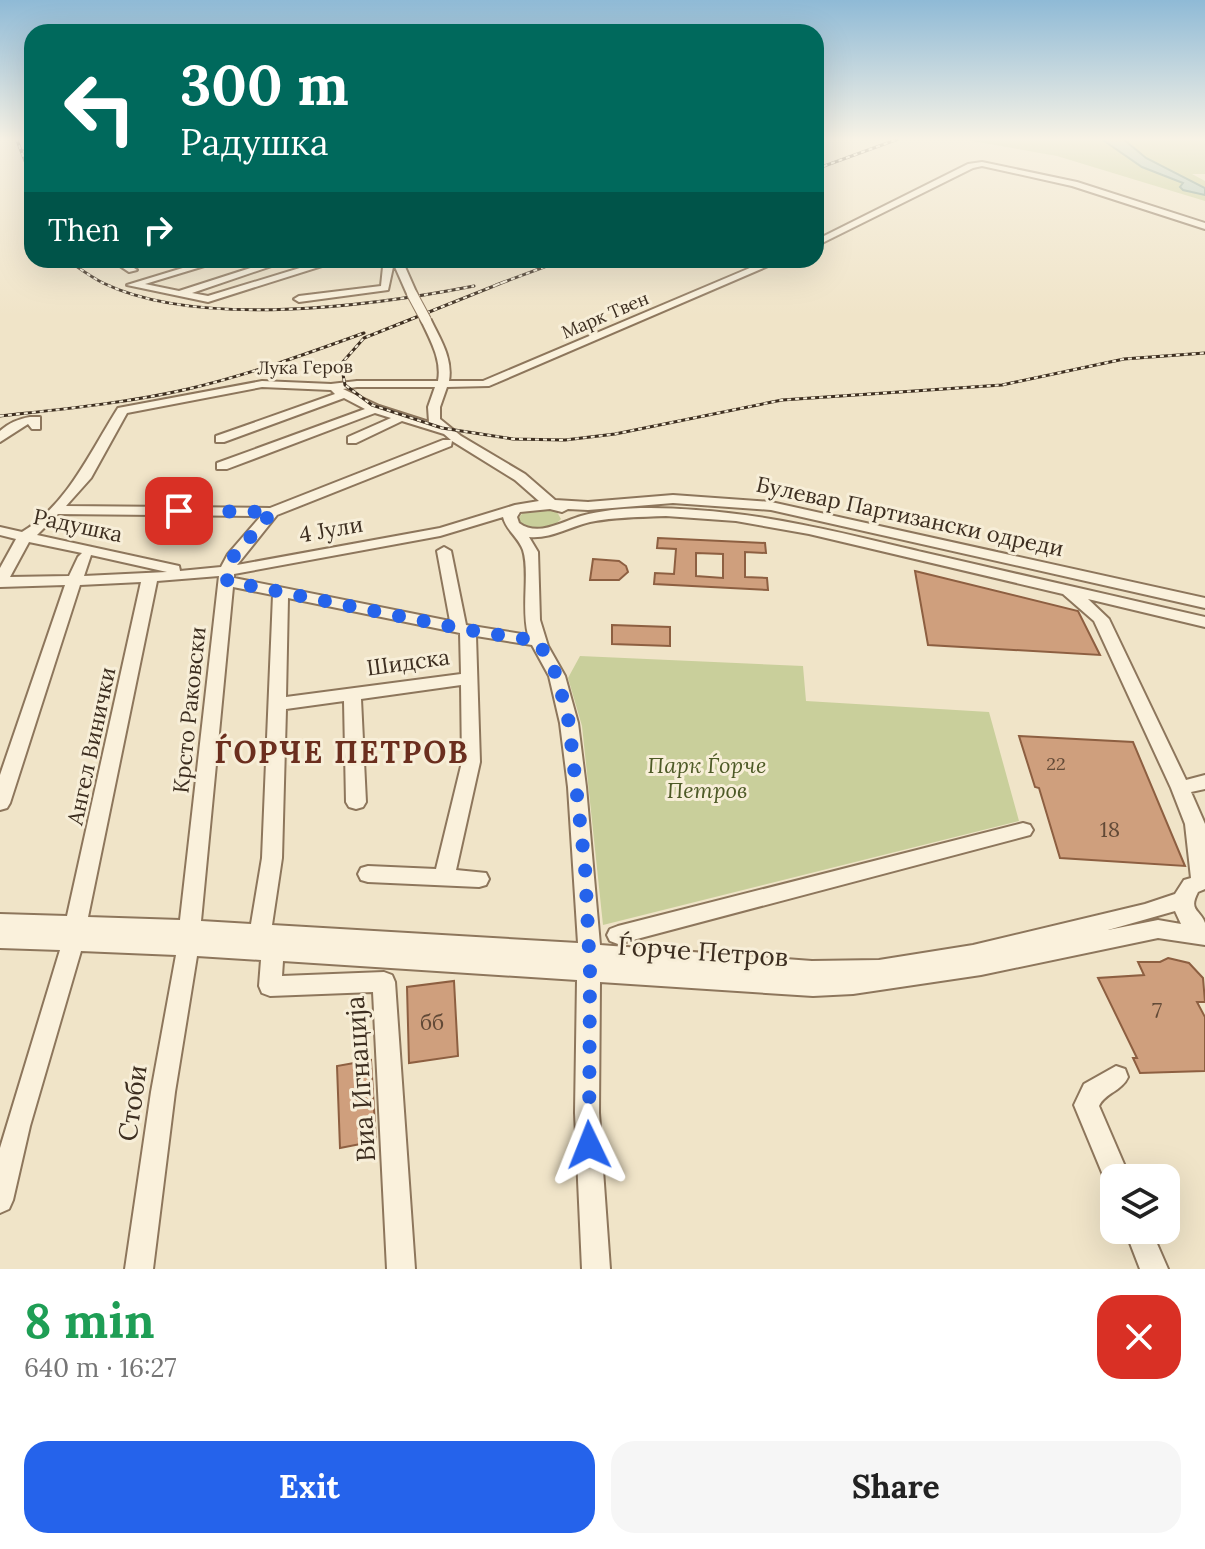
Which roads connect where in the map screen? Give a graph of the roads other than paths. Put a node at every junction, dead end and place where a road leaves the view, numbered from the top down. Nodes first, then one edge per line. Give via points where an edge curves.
1 (908, 197) edge
2 (1115, 197) edge
3 (1205, 226) edge
4 (824, 239) edge
5 (129, 268) edge
6 (191, 268) edge
7 (256, 268) edge
8 (310, 268) edge
9 (388, 268) edge
10 (401, 268) edge
11 (758, 268) edge
12 (253, 269) joint
13 (132, 270) dead end
14 (254, 285) junction
15 (176, 295) junction
16 (267, 295) dead end
17 (299, 299) dead end
18 (443, 384) junction
19 (331, 387) junction
20 (343, 395) junction
21 (375, 409) junction
22 (400, 418) junction
23 (36, 426) dead end
24 (444, 433) junction
25 (0, 438) edge
26 (220, 439) dead end
27 (352, 440) dead end
28 (222, 466) dead end
29 (511, 471) junction
30 (538, 492) junction
31 (653, 499) junction
32 (553, 504) junction
33 (56, 510) junction
34 (516, 510) junction
35 (272, 512) junction
36 (562, 528) junction
37 (516, 529) junction
38 (451, 530) junction
39 (0, 531) edge
40 (25, 536) junction
41 (444, 551) dead end
42 (85, 557) dead end
43 (194, 574) junction
44 (227, 576) junction
45 (532, 576) junction
46 (150, 577) junction
47 (76, 580) junction
48 (0, 581) edge
49 (1069, 590) junction
50 (281, 591) junction
51 (1205, 603) edge
52 (1136, 606) junction
53 (1101, 619) junction
54 (1205, 622) edge
55 (463, 629) junction
56 (538, 641) junction
57 (471, 678) junction
58 (352, 694) junction
59 (279, 704) junction
60 (1205, 782) edge
61 (1180, 788) junction
62 (356, 802) dead end
63 (0, 803) edge
64 (1023, 830) dead end
65 (1200, 830) edge
66 (368, 874) dead end
67 (444, 877) junction
68 (479, 879) dead end
69 (1203, 881) edge
70 (1183, 900) junction
71 (0, 923) edge
72 (74, 934) junction
73 (618, 935) dead end
74 (1205, 936) edge
75 (189, 938) junction
76 (0, 939) edge
77 (267, 943) junction
78 (590, 962) junction
79 (1116, 1077) dead end
80 (1111, 1164) edge
81 (0, 1200) edge
82 (1144, 1244) edge
83 (139, 1269) edge
84 (401, 1269) edge
85 (596, 1269) edge
86 (1154, 1269) edge

1 - 4 street
2 - 3 street
5 - 13 street
6 - 15 street via 132,285
7 - 12 street
8 - 14 street
9 - 17 street via 385,288
10 - 18 street, bridge via 445,368
11 - 18 street, Марк Твен via 485,384
12 - 15 street
14 - 15 street via 208,299
14 - 16 street
18 - 19 street, Лука Геров
18 - 24 street via 433,408
19 - 20 street
19 - 33 street, Лука Геров via 262,384 122,411 84,478
20 - 21 street
20 - 26 street
21 - 22 street
21 - 28 street
22 - 24 street
22 - 27 street
23 - 25 street via 36,420 25,420
24 - 29 street
24 - 35 street
29 - 30 street
29 - 34 street via 521,484
30 - 31 street via 573,499
30 - 32 street
31 - 32 street, Булевар Партизански одреди
31 - 51 street, Булевар Партизански одреди via 731,501 797,511
32 - 34 street, Булевар Партизански одреди via 533,503
32 - 36 street via 568,513
33 - 35 street
33 - 40 street
34 - 37 street via 510,520
34 - 38 street, 4 Јули
35 - 44 street, Крсто Раковски via 242,546
36 - 37 street, Булевар Партизански одреди via 536,534
36 - 45 street via 541,549
36 - 49 street, Булевар Партизански одреди via 620,513 736,517
37 - 38 street, 4 Јули
37 - 45 street via 531,552
38 - 44 street, 4 Јули
39 - 40 street, Радушка
40 - 43 street, Радушка
40 - 48 street
41 - 55 street, Шидска
42 - 47 street
43 - 44 street, 4 Јули
43 - 46 street, 4 Јули
44 - 50 street
44 - 75 street, Крсто Раковски
45 - 56 street via 532,620
46 - 47 street, 4 Јули
46 - 72 street, Ангел Винички
47 - 48 street, 4 Јули
47 - 63 street
49 - 52 street, Булевар Партизански одреди
49 - 53 street
50 - 55 street
50 - 59 street
52 - 53 street
52 - 54 street, Булевар Партизански одреди
53 - 61 street
55 - 56 street
55 - 57 street, Шидска
56 - 78 street via 557,676 569,723
57 - 58 street, Шидска
57 - 67 street, Шидска via 471,762
58 - 59 street, Шидска
58 - 62 street, Шидска
59 - 77 street
60 - 61 street
61 - 65 street
64 - 73 street
65 - 69 street
66 - 67 street
67 - 68 street
69 - 70 street, Ѓорче Петров via 1191,886
70 - 74 street, Ѓорче Петров via 1185,912
70 - 78 street, Ѓорче Петров via 973,954 879,969
71 - 72 street, Ѓорче Петров
72 - 75 street, Ѓорче Петров
72 - 76 street, Ѓорче Петров
72 - 81 street, Ангел Винички
74 - 78 street, Ѓорче Петров via 1158,929 981,966 813,986
75 - 77 street, Ѓорче Петров
75 - 83 street, Стоби
77 - 78 street, Ѓорче Петров
77 - 84 street, Виа Игнација via 270,986 384,982
78 - 85 street via 587,1113
79 - 80 street via 1093,1092 1086,1105
82 - 86 street

